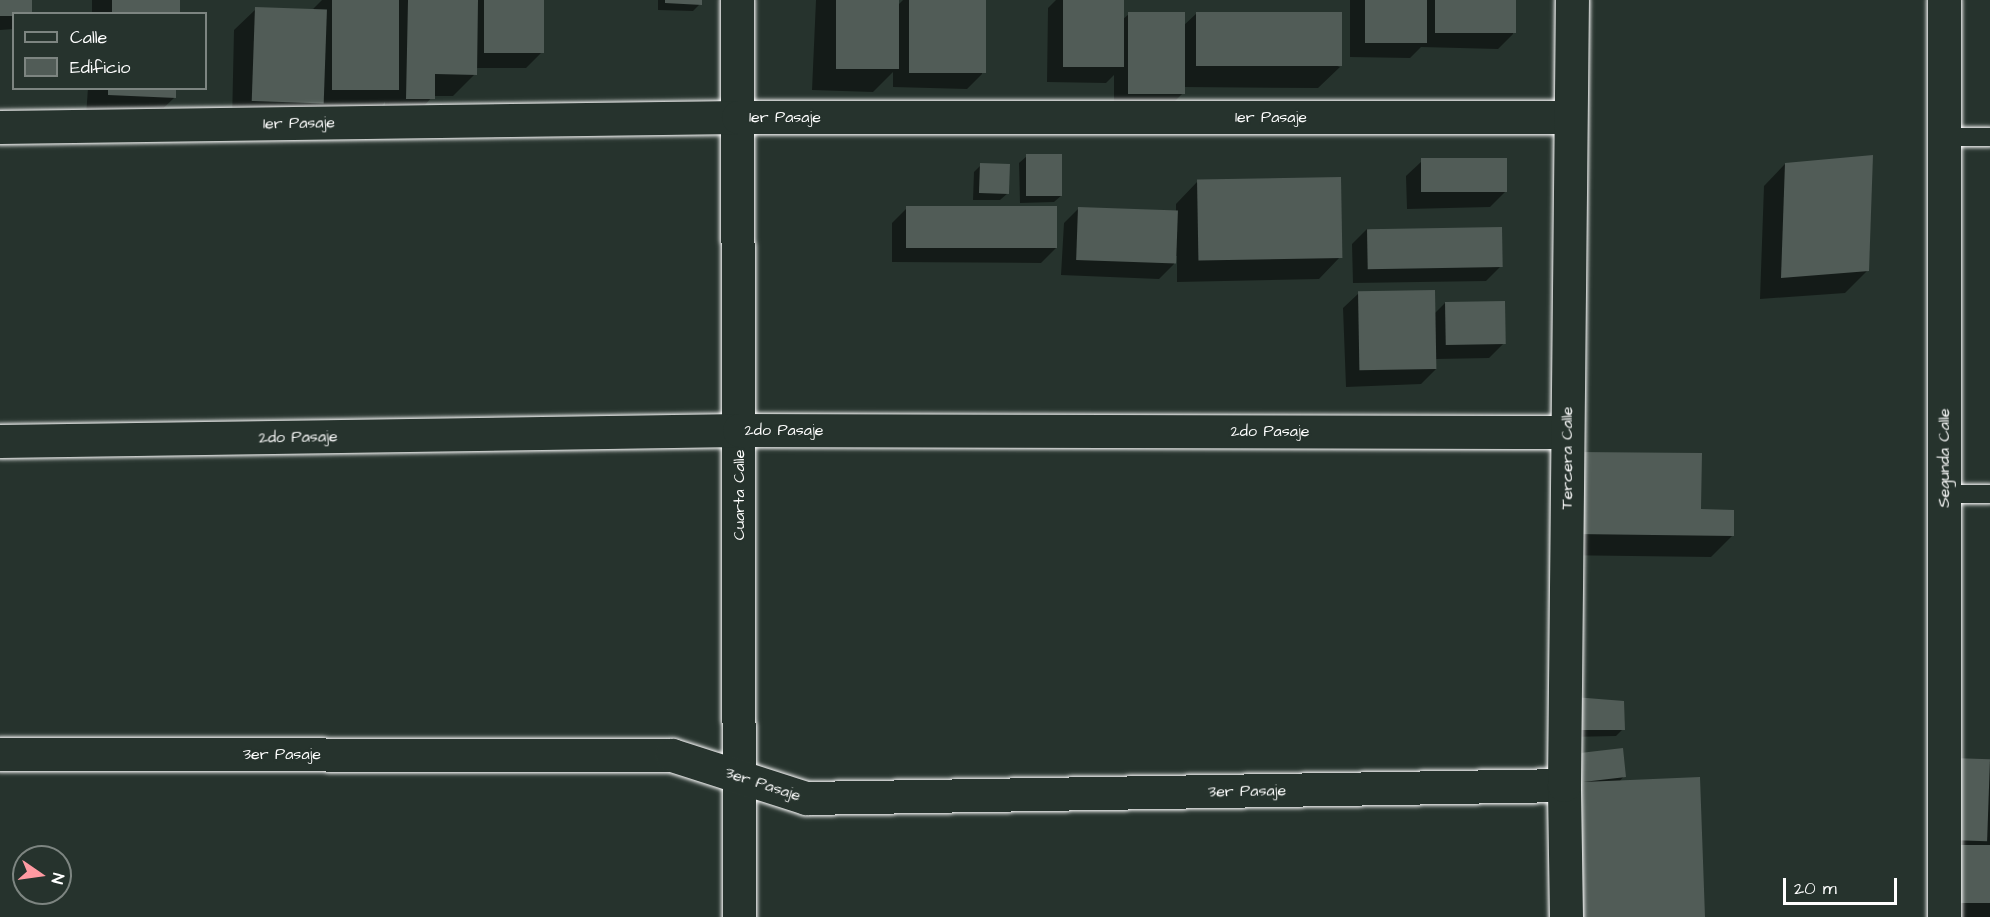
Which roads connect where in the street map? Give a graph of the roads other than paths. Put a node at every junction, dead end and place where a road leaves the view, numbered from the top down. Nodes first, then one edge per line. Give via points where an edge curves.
1 (737, 0) edge
2 (1572, 0) edge
3 (1944, 0) edge
4 (738, 117) junction
5 (1570, 117) junction
6 (0, 127) edge
7 (1945, 137) junction
8 (1990, 137) edge
9 (739, 430) junction
10 (1567, 432) junction
11 (0, 441) edge
12 (1944, 494) junction
13 (1990, 494) edge
14 (0, 754) edge
15 (738, 776) junction
16 (1564, 785) junction
17 (739, 917) edge
18 (1566, 917) edge
19 (1944, 917) edge

1 - 4 street, Cuarta Calle
2 - 5 street, Tercera Calle
3 - 7 street, Segunda Calle
4 - 5 street, 1er Pasaje
4 - 6 street, 1er Pasaje
4 - 9 street, Cuarta Calle
5 - 10 street, Tercera Calle
7 - 8 lane
7 - 12 street, Segunda Calle
9 - 10 street, 2do Pasaje
9 - 11 street, 2do Pasaje
9 - 15 street, Cuarta Calle
10 - 16 street, Tercera Calle
12 - 13 lane
12 - 19 street, Segunda Calle
14 - 15 street, 3er Pasaje via 672,755
15 - 16 street, 3er Pasaje via 806,798
15 - 17 street, Cuarta Calle
16 - 18 street, Tercera Calle

